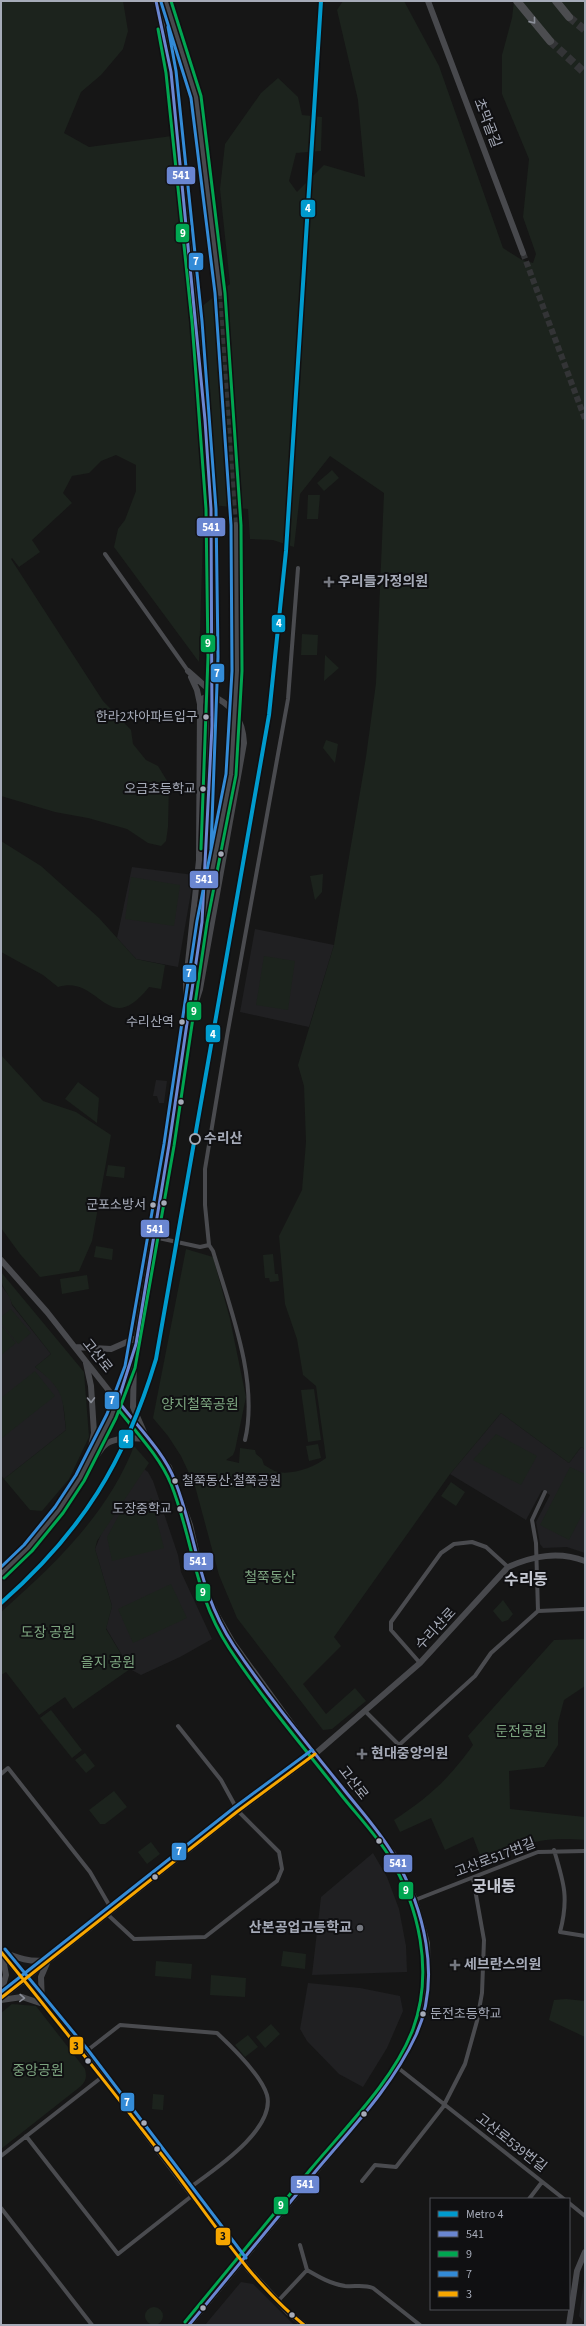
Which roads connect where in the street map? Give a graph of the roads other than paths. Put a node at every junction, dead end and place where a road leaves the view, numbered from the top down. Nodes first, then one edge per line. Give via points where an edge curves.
1 (156, 1) edge
2 (166, 1) edge
3 (428, 1) edge
4 (517, 1) edge
5 (556, 1) edge
6 (569, 17) tunnel mouth
7 (550, 41) tunnel mouth
8 (523, 253) tunnel mouth
9 (220, 292) tunnel mouth
10 (197, 322) tunnel mouth
11 (211, 509) tunnel mouth
12 (236, 525) tunnel mouth
13 (105, 554) dead end
14 (298, 568) dead end
15 (188, 672) junction
16 (220, 699) junction
17 (200, 705) junction
18 (202, 922) junction
19 (187, 1030) junction
20 (154, 1237) junction
21 (209, 1244) junction
22 (1, 1260) edge
23 (136, 1338) junction
24 (75, 1347) junction
25 (135, 1349) junction
26 (86, 1362) junction
27 (118, 1401) junction
28 (147, 1439) junction
29 (245, 1440) dead end
30 (87, 1464) junction
31 (545, 1492) dead end
32 (536, 1557) junction
33 (585, 1561) edge
34 (508, 1567) junction
35 (1, 1574) edge
36 (585, 1609) edge
37 (538, 1611) junction
38 (420, 1663) junction
39 (365, 1711) junction
40 (178, 1726) dead end
41 (316, 1754) junction
42 (1, 1774) edge
43 (238, 1811) junction
44 (554, 1850) junction
45 (585, 1851) edge
46 (473, 1878) junction
47 (416, 1900) junction
48 (110, 1912) junction
49 (585, 1936) edge
50 (1, 1952) edge
51 (49, 1960) junction
52 (24, 1980) junction
53 (1, 1993) edge
54 (1, 1999) edge
55 (43, 2004) junction
56 (84, 2053) junction
57 (397, 2067) junction
58 (102, 2077) junction
59 (444, 2104) junction
60 (26, 2136) junction
61 (1, 2156) edge
62 (362, 2180) dead end
63 (542, 2182) junction
64 (188, 2189) junction
65 (193, 2194) junction
66 (530, 2198) edge
67 (563, 2198) edge
68 (570, 2204) edge
69 (1, 2208) edge
70 (585, 2216) edge
71 (300, 2245) dead end
72 (585, 2252) edge
73 (242, 2261) junction
74 (307, 2270) junction
75 (278, 2301) junction
76 (92, 2325) edge
77 (189, 2325) edge
78 (304, 2325) edge
79 (420, 2325) edge
80 (569, 2325) edge

1 - 10 street via 171,72
2 - 9 street via 196,97
3 - 8 street, 초막골길
4 -> 7 highway
5 - 6 highway
11 - 18 street via 212,726
12 - 18 street via 237,672 231,774
13 - 15 street
14 - 21 street via 288,699 205,1169
15 - 16 street
15 - 17 street via 197,690
16 - 17 street via 206,696
16 - 19 street via 237,714 242,725 244,744 200,990
17 - 19 street via 199,860 186,981
18 - 19 street
19 - 20 street
20 - 21 street via 200,1247
20 - 23 street
21 - 29 street via 229,1299 250,1399
22 - 24 street, 고산로
23 - 24 street via 111,1349
23 - 25 street
24 - 26 street, 고산로
25 - 27 street
25 - 28 street via 133,1407
26 - 27 street, 고산로
26 -> 30 street via 91,1386 94,1433
27 - 28 street, 고산로
27 - 30 street via 101,1441
28 - 30 street via 116,1440 105,1445 99,1455
28 - 41 street, 고산로 via 173,1476 190,1525 205,1590 218,1617 232,1643
30 - 35 street via 59,1510 28,1548
31 - 32 street via 532,1520
32 - 33 street, 수리산로 via 560,1555
32 - 34 street, 수리산로
32 - 37 street
34 - 38 street, 수리산로
34 - 38 street via 486,1547 472,1542 454,1544 441,1553 391,1622 391,1630
36 - 37 street
37 - 39 street via 491,1653 475,1676 399,1745
38 - 39 street, 수리산로
39 - 41 street, 수리산로
40 - 43 street via 221,1780
41 - 43 street, 수리산로
41 - 47 street, 고산로 via 395,1856
42 - 48 street via 8,1768 90,1872
43 - 48 street, 수리산로
43 - 48 street via 276,1848 281,1857 282,1868 277,1881 235,1915 206,1937 134,1939
44 - 45 street, 고산로517번길
44 - 46 street, 고산로517번길 via 521,1857
44 - 49 street via 565,1895 566,1909 560,1932
46 - 47 street, 고산로517번길
46 - 59 street via 484,1940 482,1993 478,2021 465,2064
47 - 57 street, 고산로 via 427,1943 428,1985 418,2024 406,2054
48 - 51 street, 수리산로
50 - 51 street via 23,1960
50 - 52 street
50 - 53 street via 6,1975
51 - 52 street, 수리산로
51 - 55 street via 41,1977 40,1996
52 - 54 street, 수리산로
52 - 55 street
54 -> 55 street via 22,1998
55 - 56 street
56 - 58 street
56 - 64 street via 120,2025 217,2033 248,2067 267,2094 266,2111 246,2144
57 - 59 street, 고산로539번길
57 - 73 street, 고산로 via 372,2103
58 - 60 street
58 - 64 street
59 - 62 street via 396,2167 374,2165
59 - 63 street, 고산로539번길
60 - 61 street
60 - 65 street via 118,2254
63 - 66 street
63 - 67 street, 고산로539번길
64 - 65 street
65 - 73 street
68 - 70 street
69 - 76 street
71 - 74 street
72 - 80 street via 577,2271
73 - 75 street
73 - 77 street, 고산로
74 - 75 street
74 - 79 street via 333,2283 346,2286 366,2285 373,2288
75 - 78 street

